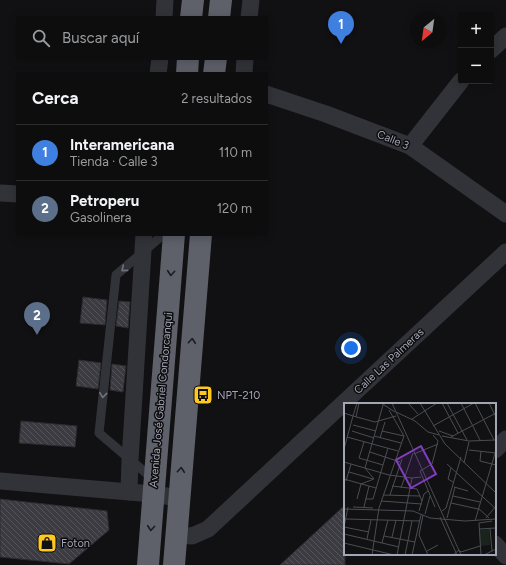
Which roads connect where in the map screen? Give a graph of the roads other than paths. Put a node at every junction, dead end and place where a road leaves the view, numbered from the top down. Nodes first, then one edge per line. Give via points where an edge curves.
1 (165, 0) edge
2 (193, 0) edge
3 (221, 0) edge
4 (250, 0) edge
5 (164, 16) edge
6 (191, 16) edge
7 (219, 16) edge
8 (249, 16) edge
9 (506, 36) edge
10 (493, 48) edge
11 (160, 60) edge
12 (188, 60) edge
13 (216, 60) edge
14 (245, 60) edge
15 (158, 72) edge
16 (187, 72) edge
17 (214, 72) edge
18 (244, 72) edge
19 (460, 84) edge
20 (268, 95) edge
21 (410, 146) junction
22 (0, 192) edge
23 (16, 194) edge
24 (506, 214) edge
25 (144, 236) edge
26 (162, 236) edge
27 (174, 236) edge
28 (201, 236) edge
29 (506, 252) edge
30 (143, 253) junction
31 (506, 439) edge
32 (496, 449) edge
33 (130, 460) junction
34 (0, 481) edge
35 (154, 488) junction
36 (129, 492) junction
37 (179, 498) junction
38 (177, 535) junction
39 (496, 545) edge
40 (506, 556) edge
41 (148, 565) edge
42 (174, 565) edge

1 - 5 street
2 - 6 highway
3 - 7 highway
4 - 8 street
9 - 10 street
11 - 15 street
12 - 16 highway
13 - 17 highway
14 - 18 street
19 - 21 street
20 - 21 street, Calle 3
21 - 24 street, Calle 3
22 - 23 street
25 - 30 street
26 - 30 lane
27 -> 35 highway, Avenida José Gabriel Condorcanqui
37 -> 28 highway
29 - 38 street, Calle Las Palmeras via 208,529 192,536
30 - 33 street
30 -> 33 lane via 116,275 99,433
31 - 32 street
33 - 35 lane
33 - 36 street
34 - 36 street
35 - 36 street
35 - 37 street
35 -> 41 highway, Avenida José Gabriel Condorcanqui
37 - 38 highway
38 - 42 highway
39 - 40 street

